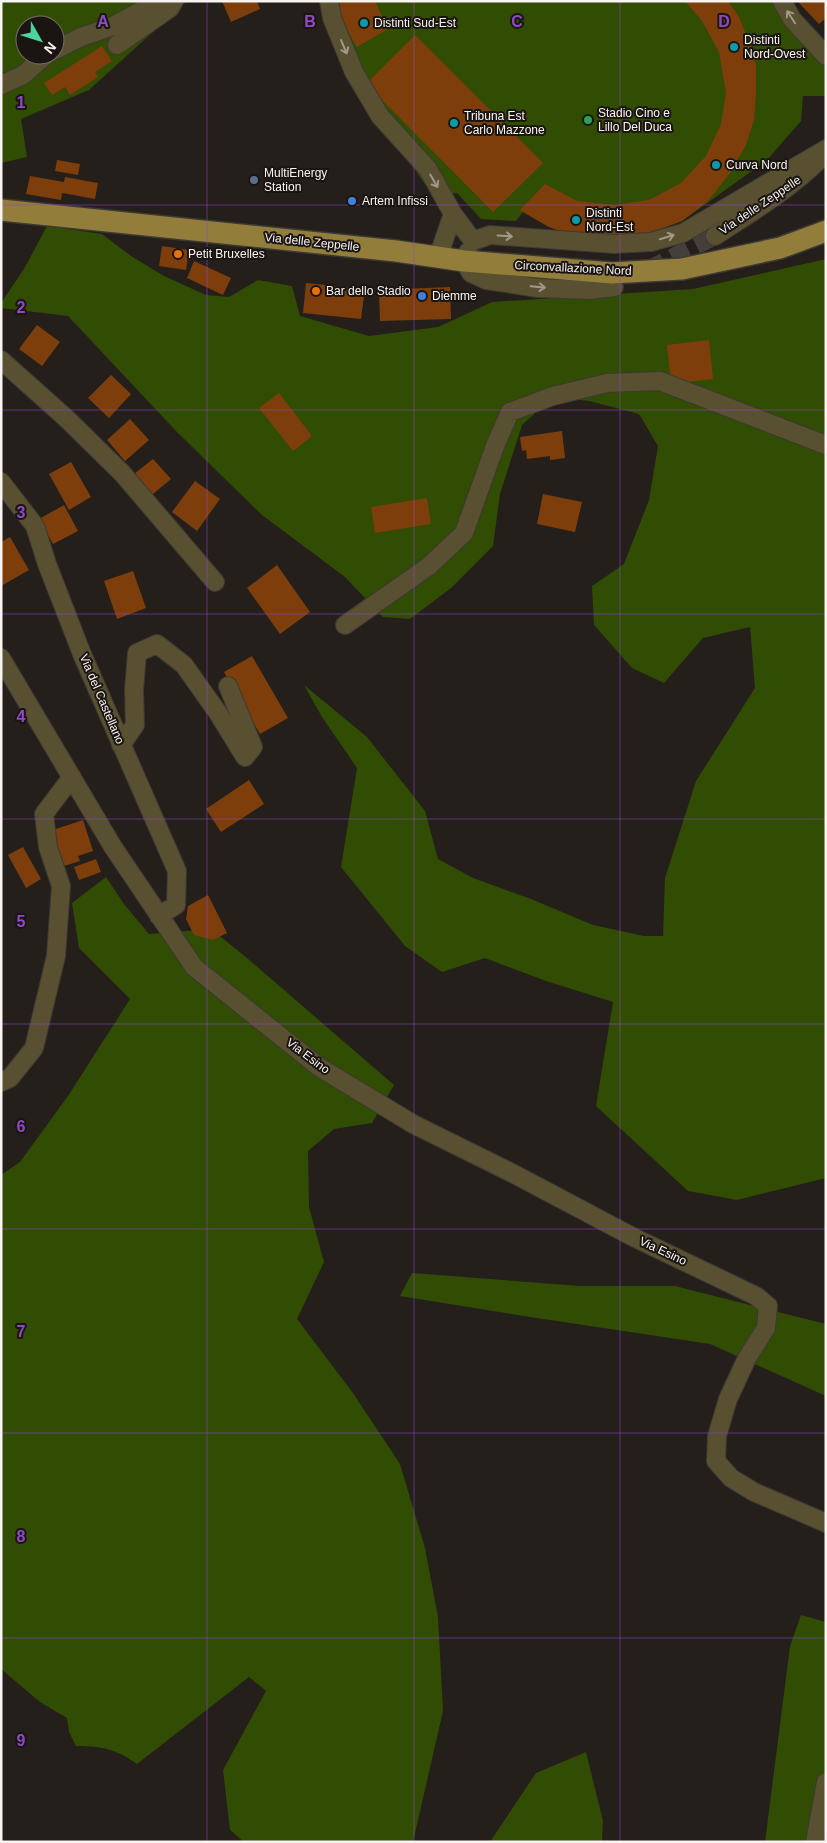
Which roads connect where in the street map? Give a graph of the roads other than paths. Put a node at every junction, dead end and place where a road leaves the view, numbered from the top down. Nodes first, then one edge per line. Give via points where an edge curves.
1 (159, 1) edge
2 (174, 1) edge
3 (329, 1) edge
4 (782, 1) edge
5 (65, 45) edge
6 (116, 45) dead end
7 (826, 56) edge
8 (35, 65) edge
9 (1, 84) edge
10 (826, 149) edge
11 (826, 153) edge
12 (1, 210) edge
13 (453, 214) junction
14 (826, 231) edge
15 (715, 236) tunnel mouth
16 (473, 240) junction
17 (438, 257) junction
18 (464, 261) junction
19 (614, 288) dead end
20 (1, 360) edge
21 (826, 444) edge
22 (1, 482) edge
23 (215, 582) dead end
24 (346, 625) dead end
25 (1, 658) edge
26 (228, 686) dead end
27 (121, 745) junction
28 (72, 777) junction
29 (159, 916) junction
30 (1, 1082) edge
31 (826, 1523) edge
32 (826, 1782) edge
33 (815, 1842) edge

1 - 5 street via 114,26
2 - 6 street via 170,8
3 -> 13 street via 332,18 354,72 380,116 428,169
7 -> 4 street via 792,20
8 - 9 street via 24,75
16 -> 10 street via 490,235 614,244 651,242 683,233
11 - 15 street, Via delle Zeppelle via 803,176
12 - 17 main road, Via delle Zeppelle
13 - 16 street
13 - 17 street
14 - 18 main road, Circonvallazione Nord via 780,248 682,269 612,272
16 - 18 street
17 - 18 main road, Via delle Zeppelle
18 -> 19 street via 471,274 486,280 538,288
20 - 23 street via 122,473
21 - 24 street via 660,381 607,383 553,396 510,412 464,533 429,566
22 - 27 street, Via del Castellano via 35,526 78,645
25 - 28 street, Via Esino
26 - 27 street via 253,747 246,757 184,665 157,644 137,653 135,725
27 - 29 street, Via del Castellano via 177,871 176,905
28 - 29 street, Via Esino
28 - 30 street via 44,814 48,847 61,886 56,956 34,1048 10,1078
29 - 31 street, Via Esino via 194,967 319,1067 413,1124 756,1296 768,1306 766,1328 747,1358 728,1399 717,1436 716,1461 731,1478 754,1492
32 - 33 street

